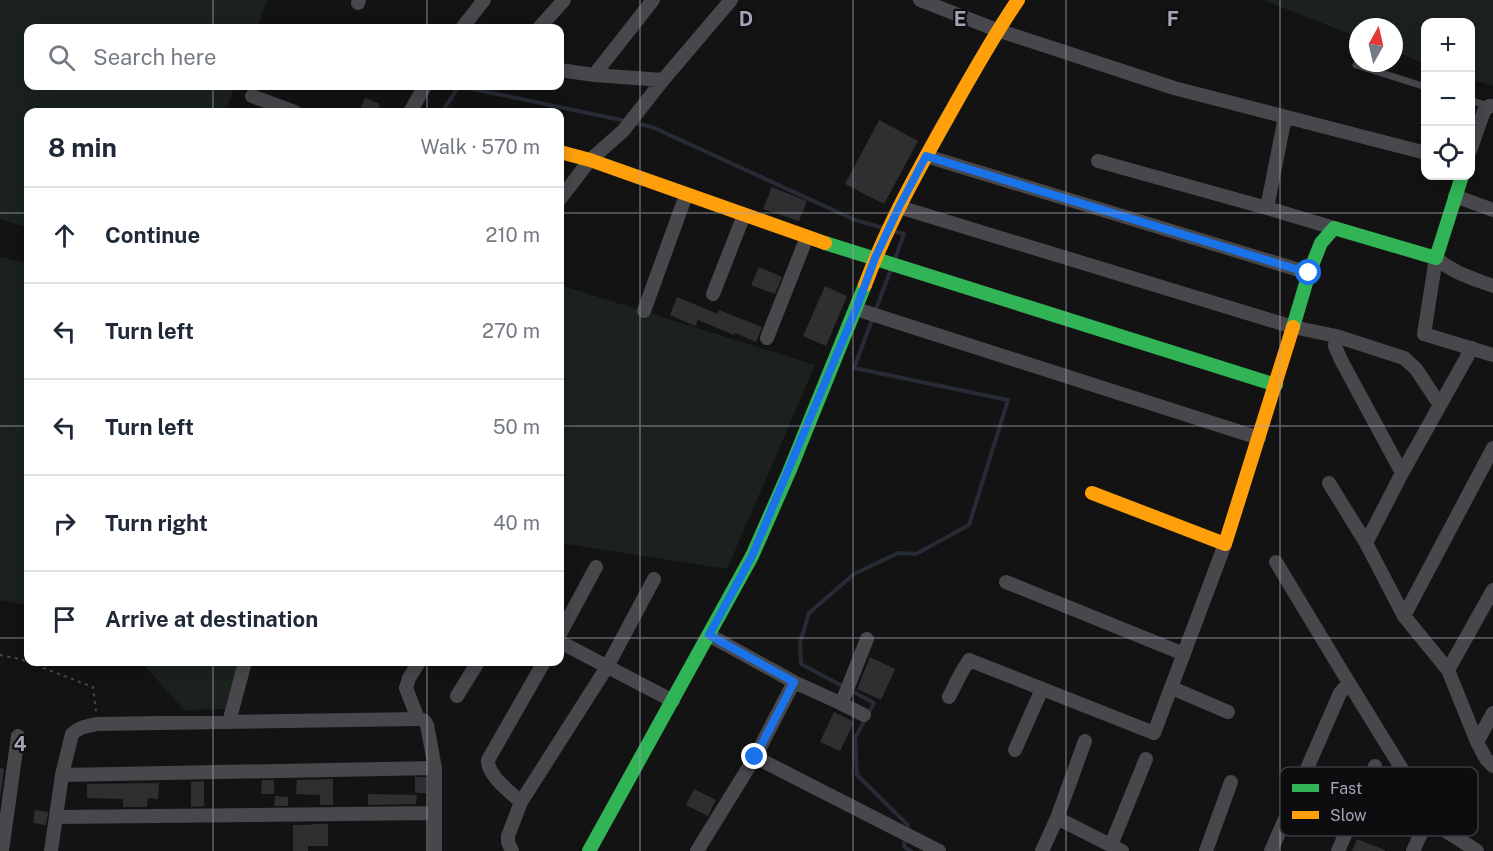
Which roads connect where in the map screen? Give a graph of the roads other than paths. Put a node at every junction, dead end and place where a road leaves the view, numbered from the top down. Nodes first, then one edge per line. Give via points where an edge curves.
1 (484, 0) edge
2 (564, 0) edge
3 (653, 0) edge
4 (731, 0) edge
5 (920, 0) edge
6 (1018, 0) edge
7 (465, 24) edge
8 (543, 24) edge
9 (997, 30) junction
10 (564, 71) edge
11 (1378, 72) edge
12 (594, 75) junction
13 (659, 86) junction
14 (1421, 86) edge
15 (423, 90) edge
16 (252, 96) dead end
17 (1475, 101) edge
18 (1491, 106) edge
19 (284, 108) edge
20 (412, 108) edge
21 (1285, 117) junction
22 (1475, 137) edge
23 (1421, 152) edge
24 (564, 153) edge
25 (926, 156) junction
26 (590, 160) junction
27 (1098, 160) dead end
28 (1461, 180) edge
29 (564, 194) edge
30 (686, 195) junction
31 (1455, 196) junction
32 (1267, 208) junction
33 (1493, 210) edge
34 (896, 212) junction
35 (744, 215) junction
36 (1334, 228) junction
37 (807, 237) junction
38 (875, 258) junction
39 (1436, 258) junction
40 (1309, 273) junction
41 (1493, 286) edge
42 (713, 294) dead end
43 (856, 309) junction
44 (644, 311) dead end
45 (1293, 327) junction
46 (1336, 336) junction
47 (767, 338) dead end
48 (1472, 348) junction
49 (1493, 355) edge
50 (1276, 385) junction
51 (1440, 405) junction
52 (1259, 438) junction
53 (1493, 448) edge
54 (1402, 473) junction
55 (1329, 483) dead end
56 (1092, 493) dead end
57 (1366, 543) junction
58 (1225, 544) junction
59 (1276, 562) dead end
60 (596, 567) dead end
61 (654, 579) dead end
62 (1006, 582) dead end
63 (1493, 590) edge
64 (1404, 616) junction
65 (564, 627) edge
66 (709, 635) junction
67 (867, 639) dead end
68 (564, 644) edge
69 (1184, 654) junction
70 (244, 666) edge
71 (416, 666) edge
72 (476, 666) edge
73 (542, 666) edge
74 (607, 667) junction
75 (1448, 670) junction
76 (794, 682) junction
77 (1349, 683) junction
78 (1042, 688) junction
79 (1172, 688) junction
80 (457, 696) dead end
81 (950, 697) dead end
82 (842, 700) junction
83 (673, 701) junction
84 (1228, 712) dead end
85 (1493, 712) edge
86 (864, 715) dead end
87 (418, 719) junction
88 (230, 722) junction
89 (18, 736) dead end
90 (1085, 741) dead end
91 (1477, 742) junction
92 (1015, 750) dead end
93 (755, 757) junction
94 (1146, 759) dead end
95 (1493, 766) edge
96 (1308, 767) edge
97 (1401, 767) edge
98 (435, 768) junction
99 (62, 775) junction
100 (1231, 782) dead end
101 (521, 802) junction
102 (434, 813) junction
103 (56, 818) junction
104 (1057, 818) junction
105 (1280, 830) edge
106 (1344, 836) edge
107 (1420, 836) edge
108 (1454, 836) edge
109 (1117, 848) edge
110 (2, 851) edge
111 (51, 851) edge
112 (435, 851) edge
113 (512, 851) edge
114 (589, 851) edge
115 (697, 851) edge
116 (939, 851) edge
117 (1042, 851) edge
118 (1206, 851) edge
119 (1271, 851) edge
120 (1338, 851) edge
121 (1413, 851) edge
122 (1477, 851) edge

1 - 7 street
2 - 8 street
3 - 12 street
4 - 13 street
5 - 9 street
6 - 9 street
9 - 21 street via 1174,88
9 - 25 street
10 - 12 street
11 - 14 lane
12 - 13 street
13 - 26 street via 623,131
15 - 20 street
16 - 19 street
17 - 18 lane
18 - 22 street via 1484,111
21 - 23 street
21 - 32 street
24 - 26 street
25 - 34 street
25 - 40 street
26 - 29 street
26 - 30 street
27 - 32 street
28 - 31 street
30 - 35 street
30 - 44 street
31 - 33 street
31 - 39 street
32 - 36 street
34 - 38 street
34 - 45 street
35 - 37 street
35 - 42 street
36 - 39 street
36 - 40 street via 1321,243
37 - 38 street
37 - 47 street
38 - 43 street
38 - 50 street
39 - 41 street via 1455,272
39 - 48 street via 1424,334
40 - 45 street
43 - 52 street
43 - 66 street via 752,556
45 - 46 street
45 - 50 street
46 - 51 street via 1404,358
46 - 54 street via 1335,346 1341,360
48 - 49 street
48 - 51 street
50 - 52 street
51 - 54 street
52 - 58 street
53 - 64 street
54 - 57 street
55 - 57 street
56 - 58 street
57 - 64 street
58 - 69 street
59 - 77 street
60 - 65 street
61 - 74 street
62 - 69 street
63 - 75 street
64 - 75 street
66 - 76 street
66 - 83 street
67 - 82 street
68 - 74 street
69 - 79 street
70 - 88 street
71 - 87 street via 406,688
72 - 80 street
73 - 101 street via 488,760 493,775
74 - 83 street
74 - 101 street
75 - 91 street
76 - 82 street
76 - 93 street
77 - 96 street via 1340,693
77 - 97 street
78 - 79 street via 1154,733
78 - 81 street via 969,660
78 - 92 street
79 - 84 street
82 - 86 street
83 - 114 street
85 - 91 street
87 - 88 street
87 - 98 street via 427,725
88 - 99 street via 82,727 72,734
89 - 110 street
90 - 104 street
91 - 95 street
93 - 115 street
93 - 116 street
94 - 109 street
98 - 99 street
98 - 102 street
99 - 103 street
100 - 118 street
101 - 113 street via 508,836
102 - 103 street
102 - 112 street
103 - 111 street
104 - 109 street
104 - 117 street
105 - 119 street
106 - 120 street
107 - 121 street
108 - 122 street

